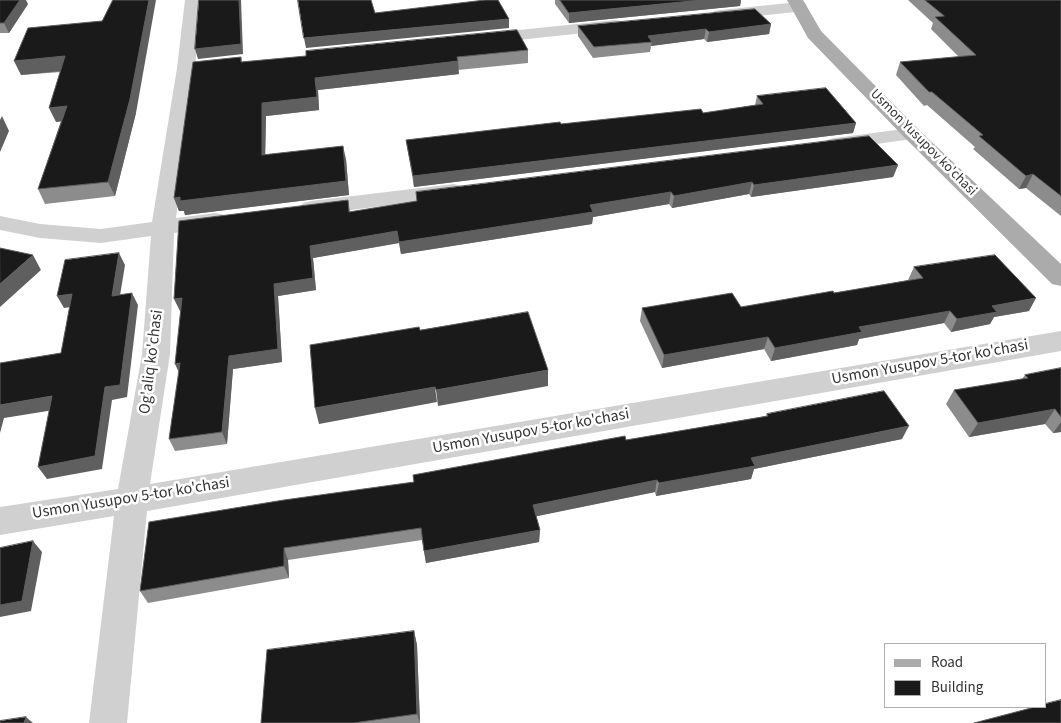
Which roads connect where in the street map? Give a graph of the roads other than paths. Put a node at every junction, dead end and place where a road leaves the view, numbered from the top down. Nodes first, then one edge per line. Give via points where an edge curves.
1 (194, 0) edge
2 (797, 3) edge
3 (700, 17) edge
4 (631, 24) edge
5 (463, 40) edge
6 (912, 134) junction
7 (814, 146) edge
8 (478, 188) edge
9 (291, 211) edge
10 (232, 218) edge
11 (0, 223) edge
12 (163, 226) junction
13 (1061, 278) edge
14 (1061, 341) edge
15 (132, 500) junction
16 (0, 521) edge
17 (108, 723) edge

1 - 12 street, Og'aliq ko'chasi via 196,67
2 - 3 street
2 - 6 main road, Usmon Yusupov ko'chasi via 814,34
4 - 5 street
6 - 7 street
6 - 13 main road, Usmon Yusupov ko'chasi
8 - 9 street
10 - 12 street
11 - 12 street via 40,231 101,236
12 - 15 street, Og'aliq ko'chasi via 156,354
14 - 15 street, Usmon Yusupov 5-tor ko'chasi
15 - 16 street, Usmon Yusupov 5-tor ko'chasi
15 - 17 street, Og'aliq ko'chasi

